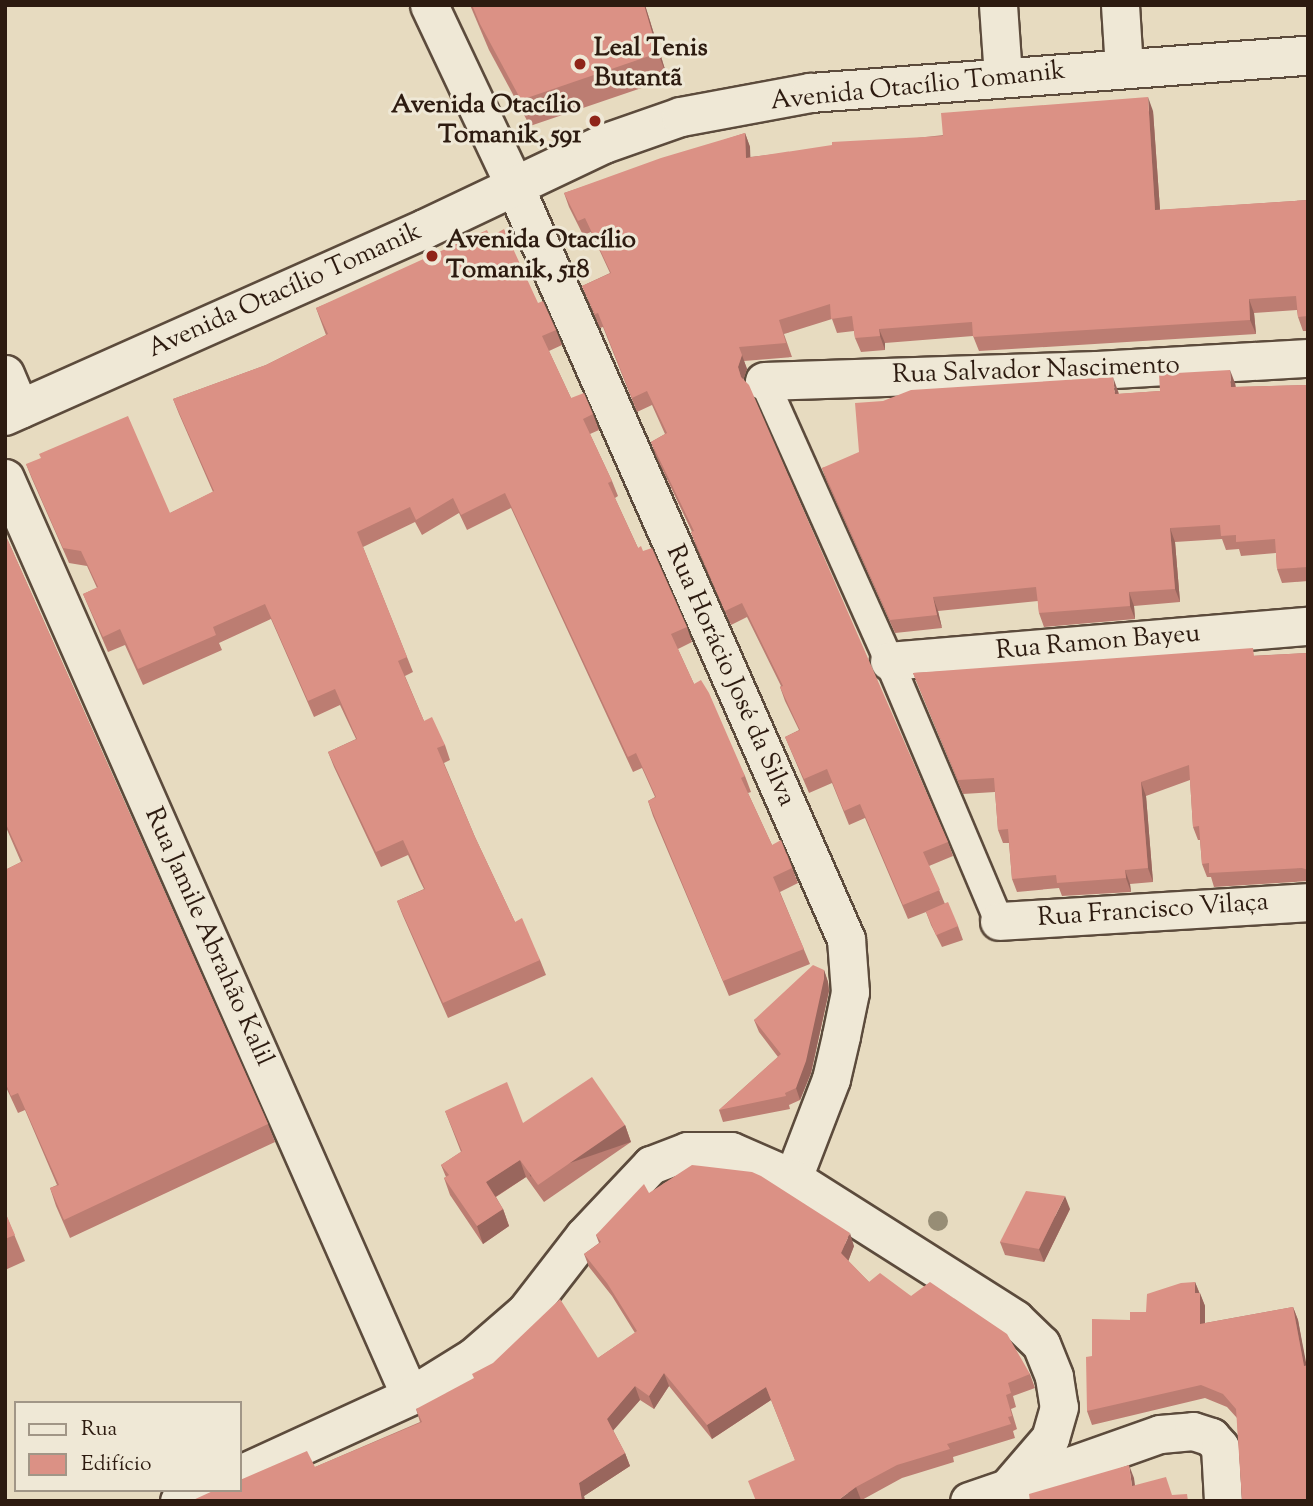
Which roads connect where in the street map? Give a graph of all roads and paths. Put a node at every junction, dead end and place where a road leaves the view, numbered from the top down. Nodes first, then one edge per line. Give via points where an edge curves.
1 (429, 5) edge
2 (998, 5) edge
3 (1120, 5) edge
4 (1308, 56) edge
5 (1124, 69) junction
6 (1003, 76) junction
7 (514, 185) junction
8 (1308, 358) edge
9 (5, 374) edge
10 (764, 382) joint
11 (13, 412) edge
12 (5, 478) edge
13 (1308, 626) edge
14 (889, 661) junction
15 (1308, 902) edge
16 (999, 921) joint
17 (793, 1178) junction
18 (410, 1396) junction
19 (242, 1473) edge
20 (1007, 1488) junction
21 (199, 1492) edge
22 (179, 1501) edge
23 (969, 1501) edge
24 (1223, 1501) edge

1 - 7 street, Rua Horácio José da Silva
2 - 6 street
3 - 5 street
4 - 5 street, Avenida Otacílio Tomanik
5 - 6 street, Avenida Otacílio Tomanik
6 - 7 street, Avenida Otacílio Tomanik via 811,93 681,117 604,144
7 - 11 street, Avenida Otacílio Tomanik
7 - 17 street, Rua Horácio José da Silva via 846,939 850,992 841,1036 831,1079
8 - 10 street, Rua Salvador Nascimento
9 - 11 street
10 - 14 street
12 - 18 street, Rua Jamile Abrahão Kalil
13 - 14 street, Rua Ramon Bayeu
14 - 16 street
15 - 16 street, Rua Francisco Vilaça
17 - 18 street via 731,1151 687,1151 651,1165 584,1236 525,1312 472,1357
17 - 20 street via 1015,1319 1041,1344 1059,1407 1050,1438
18 - 19 street
20 - 23 street
20 - 24 street via 1160,1434 1193,1431 1210,1437 1220,1447
21 - 22 street

